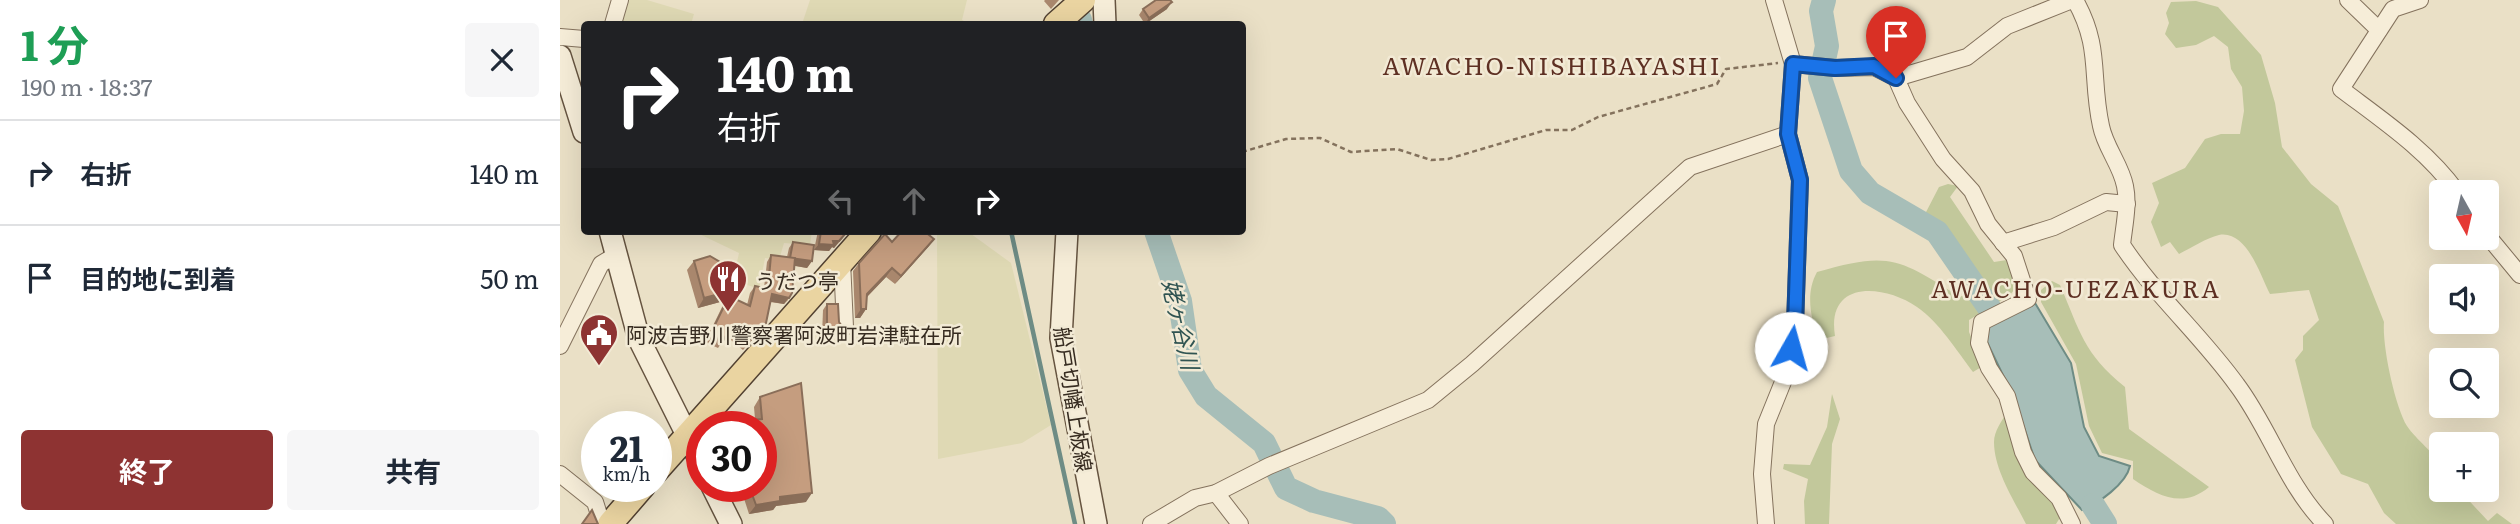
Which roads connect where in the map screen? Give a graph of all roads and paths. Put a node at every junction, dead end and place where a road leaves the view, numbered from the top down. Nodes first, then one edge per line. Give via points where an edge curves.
1 (620, 0) edge
2 (1083, 0) edge
3 (1104, 0) edge
4 (1774, 0) edge
5 (2074, 0) edge
6 (2348, 0) edge
7 (2420, 0) edge
8 (614, 21) edge
9 (1059, 21) edge
10 (1105, 21) edge
11 (2379, 30) junction
12 (560, 37) edge
13 (581, 39) edge
14 (560, 56) edge
15 (1793, 64) junction
16 (1896, 78) junction
17 (581, 122) edge
18 (1788, 134) junction
19 (1246, 151) edge
20 (2448, 180) edge
21 (2127, 204) junction
22 (611, 235) edge
23 (865, 235) edge
24 (1067, 235) edge
25 (2003, 243) junction
26 (2499, 250) edge
27 (616, 255) junction
28 (842, 261) junction
29 (2520, 275) edge
30 (845, 327) edge
31 (560, 346) edge
32 (709, 411) edge
33 (686, 434) edge
34 (686, 437) edge
35 (672, 453) edge
36 (560, 474) edge
37 (1216, 493) junction
38 (629, 502) edge
39 (720, 502) edge
40 (602, 524) edge
41 (610, 524) edge
42 (731, 524) edge
43 (1096, 524) edge
44 (1151, 524) edge
45 (1240, 524) edge
46 (1766, 524) edge
47 (2072, 524) edge
48 (2325, 524) edge

1 - 8 street
2 - 9 main road
3 - 10 main road
4 - 15 street
5 - 16 street via 2007,26 1967,57
5 - 21 street via 2089,24 2101,128 2125,183
6 - 11 street
7 - 11 street via 2393,9
11 - 20 street via 2341,89 2399,133
12 - 13 street
14 - 17 main road
15 - 16 street via 1874,66
15 - 18 street
15 - 19 path via 1726,69 1717,84 1598,117 1572,130 1546,131 1448,159 1431,160 1396,149 1363,154 1320,138 1286,139
16 - 25 street via 1943,159 1972,191
18 - 37 street via 1690,167 1428,400
18 - 46 street via 1800,180 1795,325 1787,372 1766,424 1762,474
21 - 25 street via 2106,202 2054,227
21 - 48 street via 2122,245 2239,387 2304,502
22 - 27 main road
23 - 28 main road
24 - 43 main road, 船戸切幡上板線 via 1061,338
25 - 47 street via 2014,256 2028,299 1982,322 1979,343 2007,396 2022,452 2059,498
26 - 29 street
27 - 31 street via 601,264
27 - 33 main road via 639,338
28 - 30 street
28 - 32 main road
34 - 35 main road
36 - 40 street via 595,502
37 - 44 street via 1195,498
37 - 45 street
38 - 41 main road
39 - 42 main road

